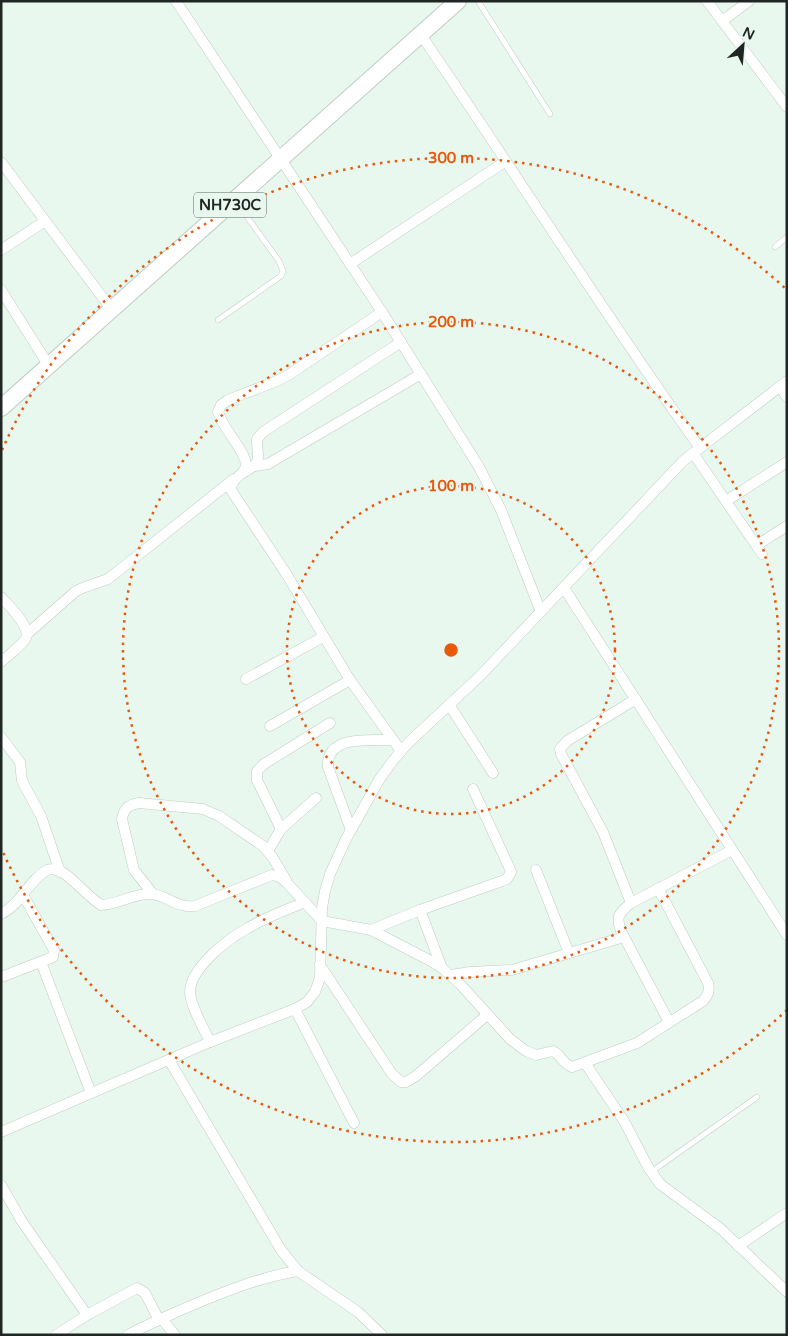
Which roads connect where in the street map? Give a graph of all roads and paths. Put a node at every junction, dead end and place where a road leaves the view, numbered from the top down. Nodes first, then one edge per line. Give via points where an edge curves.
1 (176, 1) edge
2 (458, 1) edge
3 (478, 1) edge
4 (708, 1) edge
5 (750, 1) edge
6 (722, 21) junction
7 (421, 35) junction
8 (787, 106) edge
9 (550, 114) dead end
10 (280, 159) junction
11 (506, 161) junction
12 (1, 162) edge
13 (235, 200) junction
14 (45, 221) junction
15 (787, 237) edge
16 (775, 247) dead end
17 (1, 250) edge
18 (350, 264) junction
19 (1, 290) edge
20 (112, 310) junction
21 (382, 312) junction
22 (218, 320) dead end
23 (401, 342) junction
24 (49, 366) junction
25 (421, 374) junction
26 (783, 384) edge
27 (787, 397) edge
28 (1, 408) edge
29 (696, 450) junction
30 (787, 462) edge
31 (255, 466) junction
32 (238, 476) junction
33 (726, 501) junction
34 (787, 526) edge
35 (757, 545) junction
36 (762, 554) dead end
37 (564, 588) junction
38 (1, 597) edge
39 (542, 612) junction
40 (27, 634) junction
41 (323, 637) junction
42 (1, 662) edge
43 (246, 680) dead end
44 (350, 680) junction
45 (636, 699) junction
46 (450, 706) junction
47 (330, 723) dead end
48 (270, 726) dead end
49 (1, 737) edge
50 (393, 740) junction
51 (401, 751) junction
52 (493, 773) dead end
53 (473, 789) dead end
54 (316, 798) dead end
55 (281, 828) junction
56 (351, 830) junction
57 (732, 850) junction
58 (268, 851) junction
59 (536, 870) dead end
60 (60, 872) junction
61 (287, 883) junction
62 (658, 888) junction
63 (153, 894) junction
64 (23, 895) junction
65 (305, 902) junction
66 (631, 903) junction
67 (420, 910) junction
68 (1, 914) edge
69 (322, 921) junction
70 (371, 930) junction
71 (787, 935) edge
72 (624, 937) junction
73 (568, 953) junction
74 (41, 962) junction
75 (320, 965) junction
76 (442, 968) junction
77 (451, 975) junction
78 (4, 976) dead end
79 (295, 1009) junction
80 (488, 1015) junction
81 (669, 1022) junction
82 (210, 1042) junction
83 (169, 1060) junction
84 (585, 1063) junction
85 (91, 1093) junction
86 (757, 1097) dead end
87 (354, 1123) dead end
88 (1, 1132) edge
89 (651, 1172) junction
90 (1, 1185) edge
91 (787, 1213) edge
92 (738, 1246) junction
93 (298, 1271) junction
94 (787, 1292) edge
95 (87, 1315) junction
96 (160, 1319) junction
97 (56, 1335) edge
98 (128, 1335) edge
99 (175, 1335) edge
100 (382, 1335) edge

1 - 10 street
2 - 7 highway, NH730C
3 - 9 lane
4 - 6 street
5 - 6 street
6 - 8 street
7 - 10 highway, NH730C
7 - 11 street
10 - 13 highway, NH730C
10 - 18 street
11 - 18 street
11 - 29 street
12 - 14 street
13 - 20 highway, NH730C
13 - 22 lane via 283,271 281,276
14 - 17 street
14 - 20 street
15 - 16 lane
18 - 21 street
19 - 24 street
20 - 24 highway, NH730C
21 - 23 street
21 - 32 street via 290,374 221,406 218,412 220,419 246,463 246,468
23 - 25 street
23 - 31 street via 259,435 259,458
24 - 28 highway, NH730C
25 - 31 street via 268,464
25 - 39 street via 491,488
26 - 27 street
26 - 29 street
29 - 33 street
29 - 37 street
30 - 33 street
31 - 32 street
32 - 40 street via 108,580 80,588
32 - 41 street via 231,490 287,574
33 - 35 street
34 - 35 street
35 - 36 street
37 - 39 street
37 - 45 street
38 - 40 street via 26,627
39 - 46 street
40 - 42 street via 25,640
41 - 43 street
41 - 44 street
44 - 48 street
44 - 50 street
45 - 57 street
45 - 66 street via 567,740 560,749 603,832
46 - 51 street
46 - 52 street
47 - 55 street via 257,771 257,780
49 - 60 street via 20,762 22,781 41,816
50 - 51 street
50 - 56 street via 346,742 336,746 327,760
51 - 56 street via 379,780
53 - 67 street via 511,872 502,881
54 - 55 street
55 - 58 street
56 - 69 street via 324,891
57 - 62 street
57 - 71 street
58 - 61 street
58 - 63 street via 226,820 203,809 150,803 130,805 124,810 122,819 132,862 138,876
59 - 73 street
60 - 63 street via 101,905
60 - 64 street via 48,870
61 - 63 street via 272,875 206,902 185,907
61 - 65 street
62 - 66 street
62 - 81 street via 710,990 703,1001
64 - 68 street
64 - 74 street via 54,950 53,957
65 - 69 street
65 - 82 street via 247,928 201,966 190,991 191,1000
66 - 72 street via 618,916
67 - 70 street
67 - 76 street
69 - 70 street
69 - 75 street
70 - 76 street
72 - 73 street
72 - 81 street
73 - 77 street via 504,972
74 - 78 street
74 - 85 street
75 - 79 street via 315,992
75 - 80 street via 392,1074 401,1082 416,1076
76 - 77 street
77 - 80 street
79 - 82 street
79 - 87 street
80 - 84 street via 526,1051 536,1055 553,1051 572,1067
81 - 84 street via 636,1043
82 - 83 street
83 - 85 street
83 - 93 street via 281,1250
84 - 89 street via 624,1121
85 - 88 street
86 - 89 lane
89 - 92 street via 660,1184 704,1215
90 - 95 street via 21,1220
91 - 92 street
92 - 94 street
93 - 96 street via 278,1274 222,1293
93 - 100 street via 358,1312
95 - 96 street via 137,1288 144,1293
95 - 97 street
96 - 98 street
96 - 99 street

